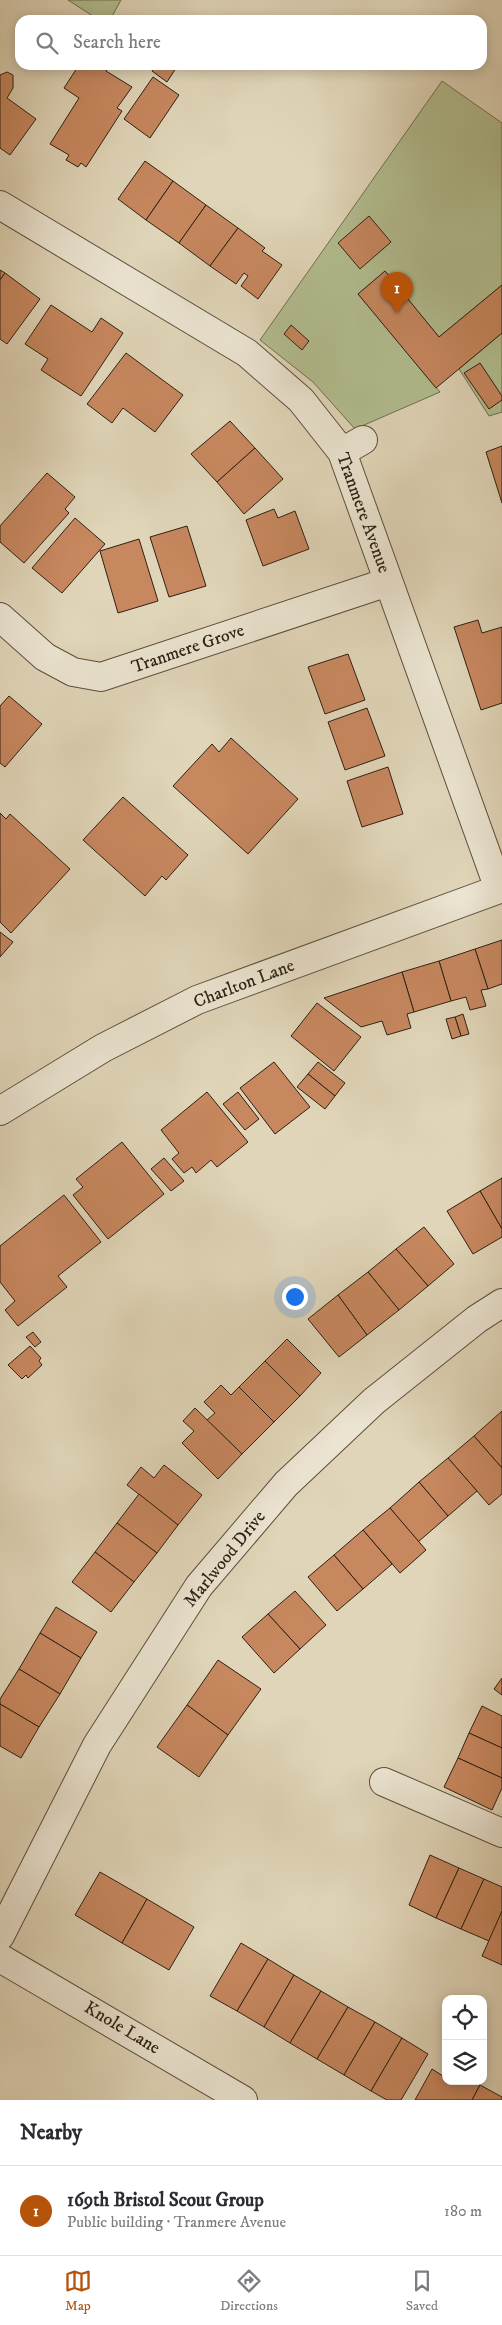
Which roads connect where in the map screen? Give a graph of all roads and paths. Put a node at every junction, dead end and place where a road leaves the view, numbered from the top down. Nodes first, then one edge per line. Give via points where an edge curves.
1 (0, 205) edge
2 (388, 582) junction
3 (0, 617) edge
4 (501, 889) edge
5 (0, 1111) edge
6 (502, 1303) edge
7 (384, 1782) dead end
8 (502, 1833) edge
9 (0, 1936) edge
10 (0, 1958) edge
11 (243, 2100) edge

1 - 2 street, Tranmere Avenue via 247,353 353,446
2 - 3 street, Tranmere Grove via 101,677 73,672 45,657
2 - 4 street, Tranmere Avenue
4 - 5 street, Charlton Lane via 197,1000 103,1048
6 - 9 street, Marlwood Drive via 374,1401 286,1484 199,1586 97,1745
7 - 8 street
10 - 11 street, Knole Lane

